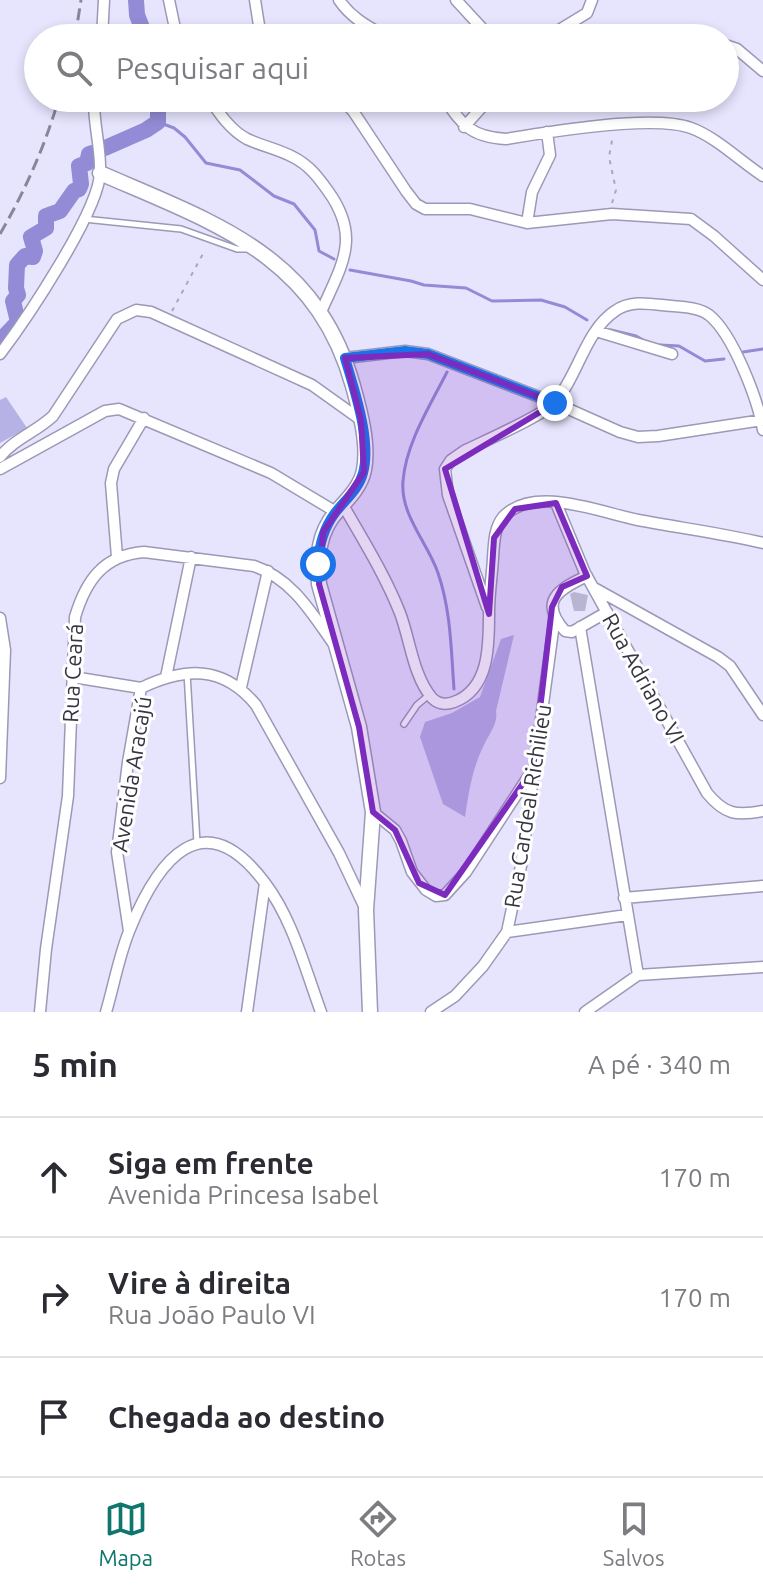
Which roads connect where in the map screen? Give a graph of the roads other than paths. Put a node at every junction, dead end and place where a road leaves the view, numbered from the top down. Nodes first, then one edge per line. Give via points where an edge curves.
1 (104, 0) edge
2 (169, 0) edge
3 (255, 0) edge
4 (339, 0) edge
5 (456, 0) edge
6 (592, 0) edge
7 (103, 24) edge
8 (174, 24) edge
9 (259, 24) edge
10 (363, 24) edge
11 (478, 24) edge
12 (569, 24) edge
13 (739, 51) edge
14 (763, 71) edge
15 (95, 112) edge
16 (219, 112) edge
17 (351, 112) edge
18 (454, 112) edge
19 (477, 112) edge
20 (464, 127) junction
21 (547, 132) junction
22 (100, 173) junction
23 (763, 176) edge
24 (83, 219) junction
25 (527, 223) junction
26 (257, 248) junction
27 (763, 280) edge
28 (321, 312) junction
29 (596, 331) junction
30 (0, 354) edge
31 (672, 354) dead end
32 (345, 358) junction
33 (555, 403) junction
34 (144, 418) junction
35 (361, 420) junction
36 (762, 423) edge
37 (0, 457) edge
38 (0, 469) edge
39 (556, 503) junction
40 (340, 508) junction
41 (763, 543) edge
42 (117, 557) junction
43 (191, 557) junction
44 (268, 571) junction
45 (587, 576) junction
46 (594, 588) junction
47 (489, 612) junction
48 (607, 612) junction
49 (555, 616) junction
50 (0, 618) edge
51 (580, 627) junction
52 (0, 637) edge
53 (336, 648) junction
54 (5, 650) junction
55 (187, 672) junction
56 (73, 677) junction
57 (166, 677) junction
58 (241, 687) junction
59 (141, 688) junction
60 (429, 695) junction
61 (763, 715) edge
62 (404, 724) dead end
63 (533, 769) junction
64 (0, 778) edge
65 (763, 811) edge
66 (373, 812) junction
67 (197, 843) junction
68 (265, 883) junction
69 (763, 886) edge
70 (624, 898) junction
71 (366, 910) junction
72 (627, 915) junction
73 (129, 931) junction
74 (507, 932) junction
75 (763, 967) edge
76 (638, 975) junction
77 (40, 1012) edge
78 (106, 1012) edge
79 (247, 1012) edge
80 (321, 1012) edge
81 (370, 1012) edge
82 (431, 1012) edge
83 (585, 1012) edge

1 - 7 street
2 - 8 street
3 - 9 street
4 - 10 street
5 - 11 street
6 - 12 street via 587,13
13 - 14 street
15 - 22 street
16 - 28 street via 245,138 304,163 336,202 348,237 346,253
17 - 25 street via 416,204 425,209 470,209
18 - 20 street
19 - 20 street
20 - 21 street via 489,138
21 - 23 street via 654,124 688,127
21 - 25 street via 550,155 532,192
22 - 24 street
22 - 26 street
24 - 26 lane via 181,229 237,249
24 - 30 street via 35,306
25 - 27 street via 612,214 691,219
26 - 28 street via 280,265
28 - 32 street
29 - 31 street
29 - 33 street
29 - 36 street via 614,311 628,305 707,314 729,342
32 - 33 street via 405,351 428,354
32 - 35 street
33 - 36 street via 638,437
33 - 47 street via 464,451 445,469 448,495
34 - 38 street via 119,409 105,411
34 - 40 street
34 - 42 street via 111,483
35 - 37 street via 312,385 168,319 136,310 117,319 53,416
35 - 40 street via 364,472
39 - 41 street via 594,506
39 - 45 street, Rua Adriano VI
39 - 47 street via 531,503 503,517 494,538
40 - 53 street via 323,532 318,564
40 - 60 street via 399,611
42 - 43 street via 144,552
42 - 56 street, Rua Ceará via 90,581 81,597
43 - 44 street
43 - 57 street
44 - 53 street via 291,587
44 - 58 street
45 - 46 street, Rua Adriano VI
45 - 49 street, Rua Cardeal Richilieu via 562,587 552,607
46 - 48 street, Rua Adriano VI
46 - 61 street via 730,666
47 - 60 street via 486,657 474,689 449,704
48 - 51 street
48 - 65 street, Rua Adriano VI via 707,793 716,804 741,815
49 - 51 street via 565,631
49 - 63 street, Rua Cardeal Richilieu
50 - 54 street
51 - 70 street
52 - 54 street
53 - 66 street via 359,727
54 - 64 street
55 - 57 street, Avenida Aracajú
55 - 58 street, Avenida Aracajú
55 - 67 lane
56 - 59 street
56 - 77 street, Rua Ceará via 65,824
57 - 59 street, Avenida Aracajú
58 - 71 street via 262,714
59 - 73 street, Avenida Aracajú via 117,852
60 - 62 lane
63 - 66 street via 466,872 445,895 436,896 419,883 395,830
63 - 74 street, Rua Cardeal Richilieu
66 - 71 street
67 - 68 street via 230,848
67 - 73 street via 175,855 158,876
68 - 79 street
68 - 80 street via 287,919
69 - 70 street
70 - 72 street
71 - 81 street
72 - 74 street
72 - 76 street
73 - 78 street
74 - 82 street, Rua Cardeal Richilieu via 455,996
75 - 76 street
76 - 83 street

